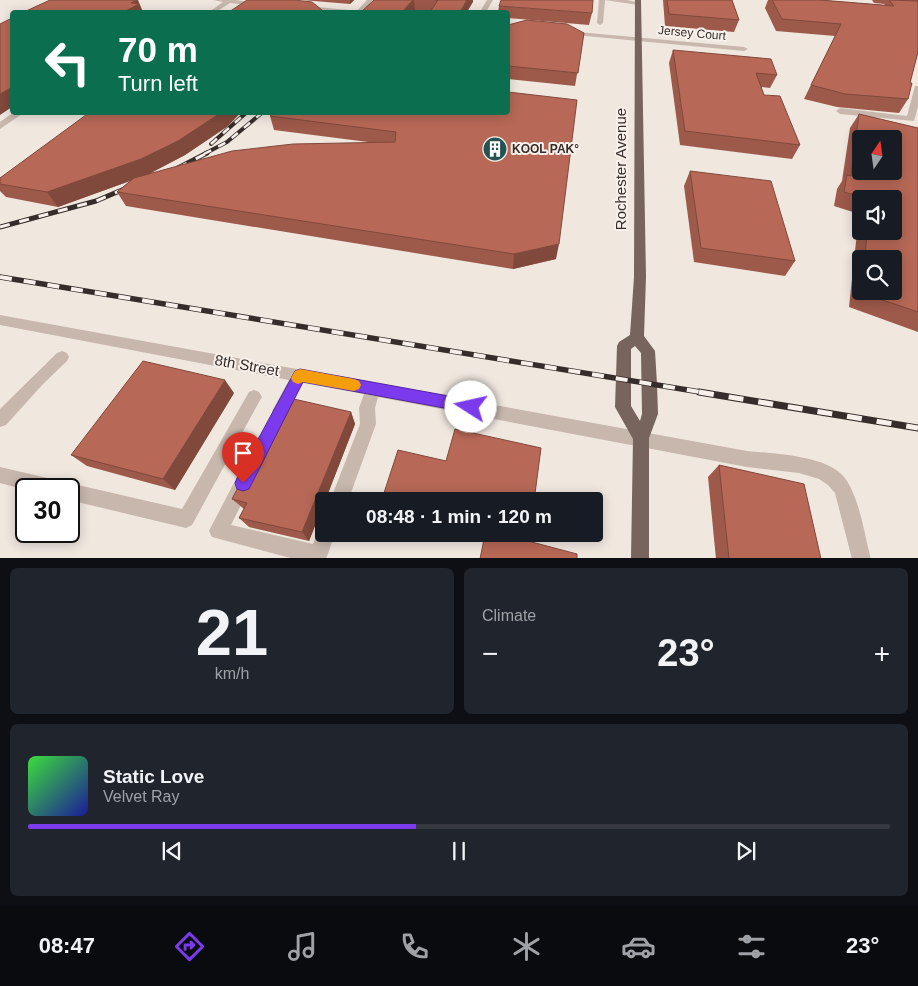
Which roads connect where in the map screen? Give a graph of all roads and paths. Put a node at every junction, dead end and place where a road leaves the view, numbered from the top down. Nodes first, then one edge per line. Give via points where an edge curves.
1 (216, 0) edge
2 (370, 0) edge
3 (602, 0) edge
4 (608, 0) edge
5 (230, 1) edge
6 (638, 1) edge
7 (266, 5) edge
8 (294, 7) edge
9 (215, 10) edge
10 (327, 10) edge
11 (361, 10) edge
12 (600, 23) dead end
13 (557, 32) edge
14 (638, 40) junction
15 (744, 49) dead end
16 (918, 88) edge
17 (840, 111) dead end
18 (16, 115) edge
19 (0, 126) edge
20 (0, 320) edge
21 (637, 338) junction
22 (62, 358) dead end
23 (300, 375) junction
24 (374, 388) junction
25 (254, 397) dead end
26 (0, 420) edge
27 (271, 429) edge
28 (641, 438) junction
29 (249, 472) edge
30 (0, 475) edge
31 (15, 478) edge
32 (342, 492) edge
33 (80, 494) edge
34 (323, 542) edge
35 (640, 558) edge
36 (862, 558) edge

1 - 5 street
2 - 11 street
3 - 12 street
4 - 6 street
5 - 7 street
5 - 9 street
6 - 14 main road, Rochester Avenue
8 - 10 street
13 - 14 street, Jersey Court
14 - 15 street, Jersey Court
14 - 21 main road, Rochester Avenue via 640,277
16 - 17 street via 911,119
18 - 19 street
20 - 23 street, 8th Street
21 - 28 main road via 648,351 650,384 650,414
21 - 28 main road via 624,346 623,407
22 - 26 street
23 - 24 street, 8th Street
23 - 27 street
24 - 28 street, 8th Street
24 - 32 street via 367,408 368,424
25 - 33 street via 186,519
28 - 35 main road
28 - 36 street, 8th Street via 813,468 828,474 842,488
29 - 34 street via 218,531 318,555
30 - 31 street

